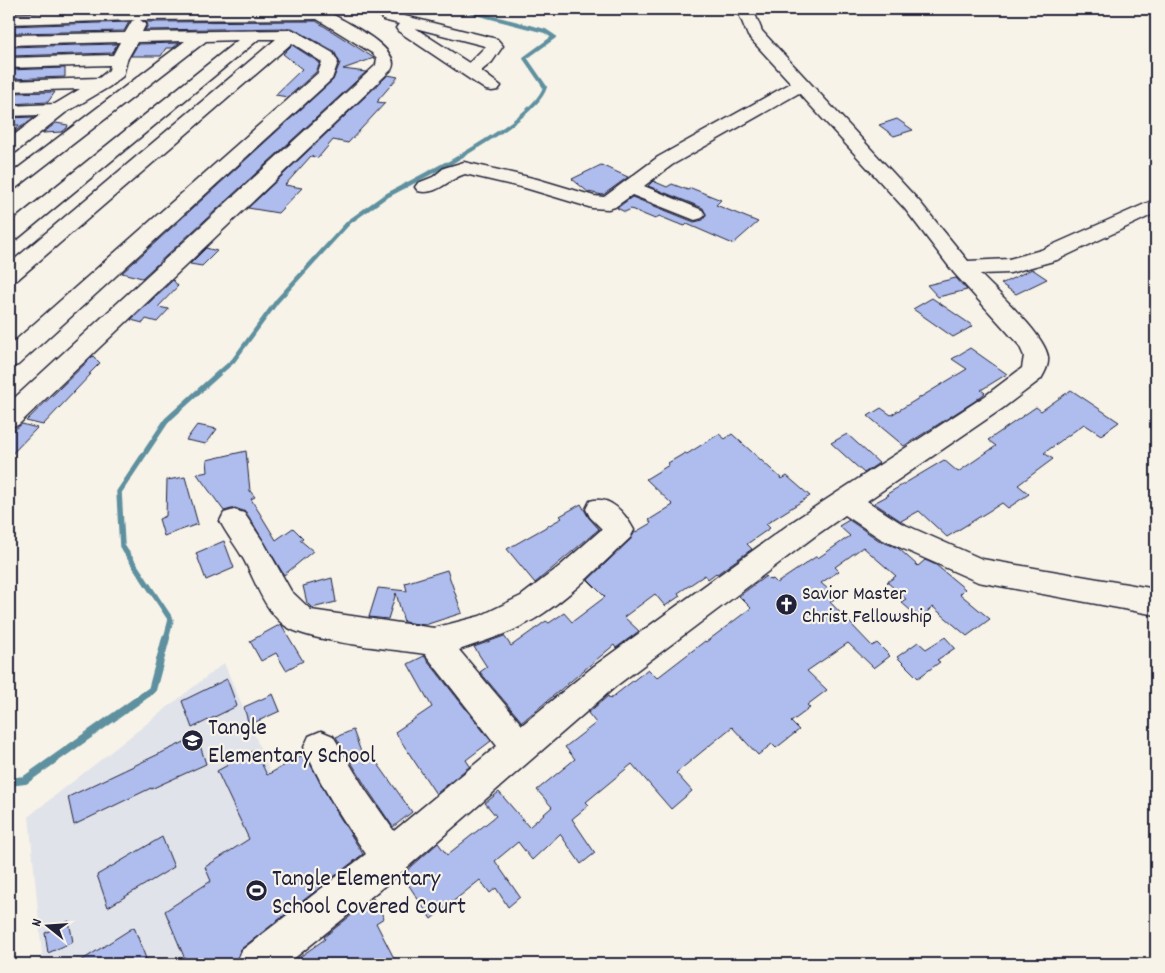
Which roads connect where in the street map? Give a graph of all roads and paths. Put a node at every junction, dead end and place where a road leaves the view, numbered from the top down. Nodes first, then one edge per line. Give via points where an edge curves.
1 (373, 9) edge
2 (745, 9) edge
3 (145, 12) edge
4 (388, 17) junction
5 (9, 19) edge
6 (254, 34) junction
7 (291, 35) junction
8 (464, 35) junction
9 (131, 36) junction
10 (202, 36) junction
11 (9, 40) edge
12 (368, 43) junction
13 (427, 44) junction
14 (119, 60) junction
15 (9, 63) edge
16 (470, 71) junction
17 (103, 83) junction
18 (802, 84) junction
19 (9, 86) edge
20 (492, 86) dead end
21 (59, 109) junction
22 (9, 111) edge
23 (11, 144) edge
24 (9, 184) edge
25 (630, 186) junction
26 (425, 187) dead end
27 (1156, 205) edge
28 (695, 214) dead end
29 (9, 234) edge
30 (962, 268) junction
31 (9, 275) edge
32 (9, 360) edge
33 (9, 418) edge
34 (845, 501) junction
35 (600, 509) dead end
36 (234, 521) dead end
37 (1156, 602) edge
38 (434, 642) junction
39 (321, 746) dead end
40 (520, 749) junction
41 (390, 858) junction
42 (256, 964) edge

1 - 4 street
2 - 18 street via 754,33
3 - 5 street
3 - 9 street
3 - 12 street via 320,14
4 - 8 street
4 - 13 street
6 - 7 street
6 - 10 street
6 - 29 street
7 - 31 street
7 - 32 street via 327,57 330,62 326,75
8 - 13 street
8 - 16 street via 495,46
9 - 10 street
9 - 11 street
9 - 14 street
10 - 24 street
12 - 13 street
12 - 33 street via 386,58 385,66
13 - 16 street
14 - 15 street
14 - 17 street via 117,72
16 - 20 street
17 - 19 street
17 - 21 street
18 - 25 street via 665,161
18 - 30 street via 912,205
21 - 22 street
21 - 23 street
25 - 26 street via 608,203 592,202 464,168
25 - 28 street
27 - 30 street via 1049,255 1010,266
30 - 34 street via 1030,342 1036,356 1032,373
34 - 37 street via 891,531 978,570
34 - 40 street via 605,676
35 - 38 street via 620,530 570,575 532,605 488,627
36 - 38 street via 254,551 280,603 293,616 305,622
38 - 40 street
39 - 41 street via 353,803
40 - 41 street
41 - 42 street

